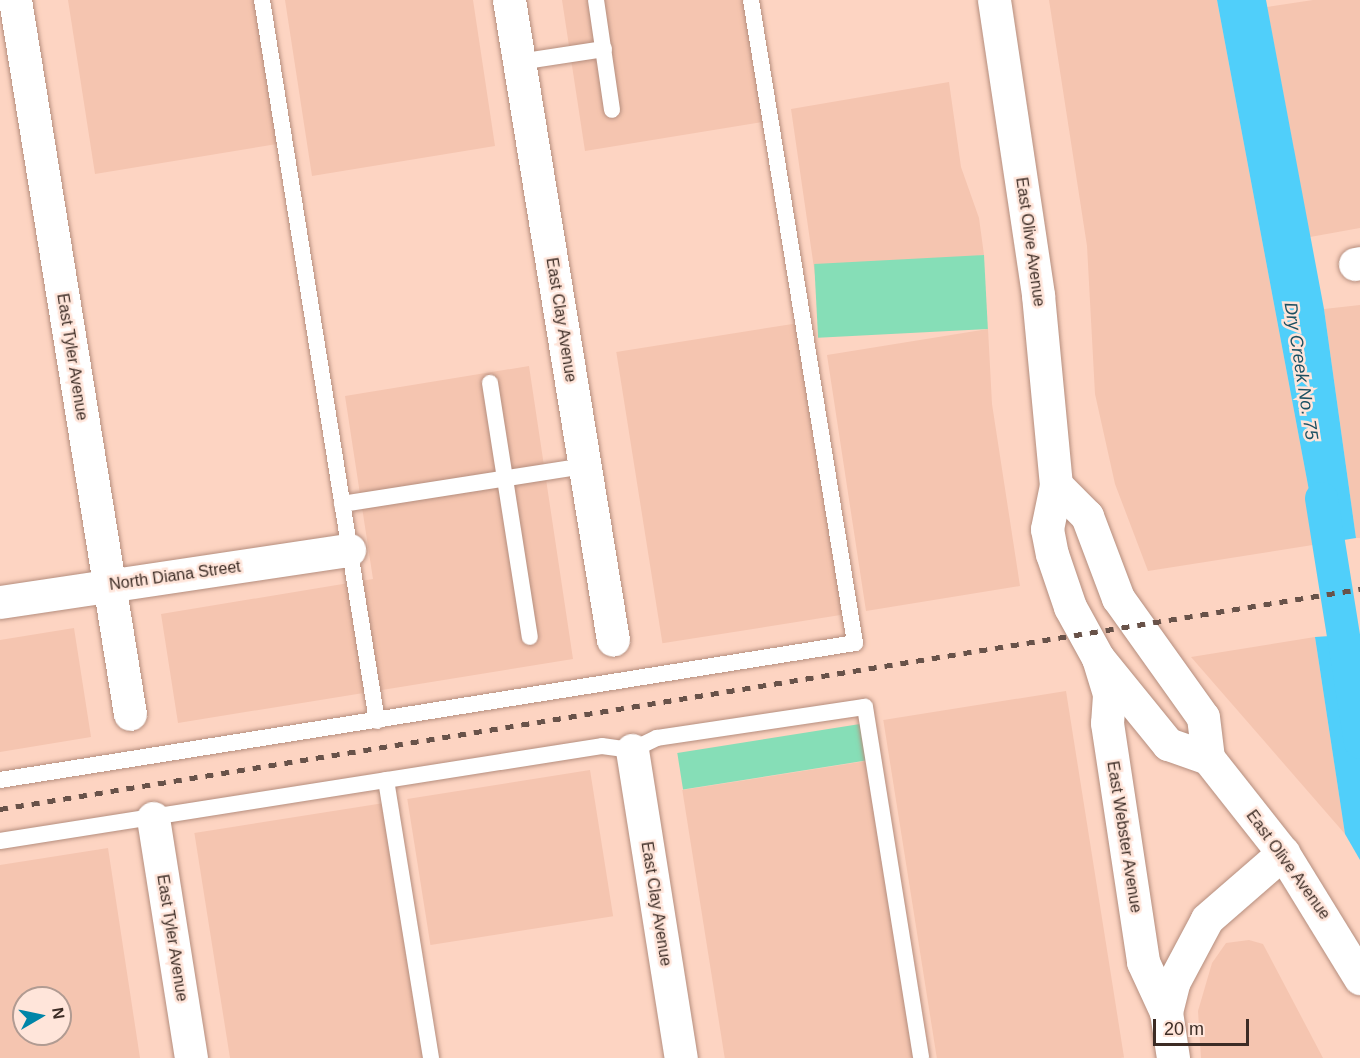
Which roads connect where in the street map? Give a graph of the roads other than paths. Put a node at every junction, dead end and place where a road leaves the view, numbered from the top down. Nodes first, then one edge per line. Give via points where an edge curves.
1 (15, 0) edge
2 (262, 0) edge
3 (509, 0) edge
4 (596, 0) edge
5 (751, 0) edge
6 (994, 0) edge
7 (604, 49) junction
8 (519, 62) junction
9 (612, 110) dead end
10 (490, 383) dead end
11 (585, 466) junction
12 (505, 479) junction
13 (1056, 485) junction
14 (342, 504) junction
15 (350, 550) junction
16 (109, 585) junction
17 (0, 602) edge
18 (530, 638) dead end
19 (614, 640) dead end
20 (1098, 658) junction
21 (130, 714) dead end
22 (376, 722) junction
23 (632, 750) junction
24 (1208, 758) junction
25 (0, 780) edge
26 (386, 780) junction
27 (153, 818) junction
28 (0, 841) edge
29 (1283, 853) junction
30 (1360, 978) edge
31 (1166, 1012) junction
32 (191, 1058) edge
33 (431, 1058) edge
34 (681, 1058) edge
35 (921, 1058) edge
36 (1173, 1058) edge

1 - 16 street, East Tyler Avenue
2 - 14 lane
3 - 8 street, East Clay Avenue
4 - 7 lane
5 - 22 lane via 855,643
6 - 13 street, East Olive Avenue via 1033,251
7 - 8 lane
7 - 9 lane
8 - 11 street, East Clay Avenue
10 - 12 lane
11 - 12 lane
11 - 19 street, East Clay Avenue
12 - 14 lane
12 - 18 lane
13 - 20 street, East Olive Avenue via 1047,529 1052,554 1070,607
13 - 24 street via 1087,516 1118,598 1203,717
14 - 15 lane
15 - 16 street, North Diana Street
15 - 22 lane
16 - 17 street, North Diana Street
16 - 21 street, East Tyler Avenue
20 - 24 street, East Olive Avenue via 1168,744
20 - 31 street, East Webster Avenue via 1109,695 1107,723 1143,962
22 - 25 lane
23 - 26 lane via 602,746
23 - 34 street, East Clay Avenue
23 - 35 lane via 657,738 865,707
24 - 29 street, East Olive Avenue
26 - 27 lane
26 - 33 lane
27 - 28 lane
27 - 32 street, East Tyler Avenue
29 - 30 street, East Olive Avenue
29 - 31 street, East Webster Avenue via 1207,920 1173,983
31 - 36 street, East Webster Avenue

